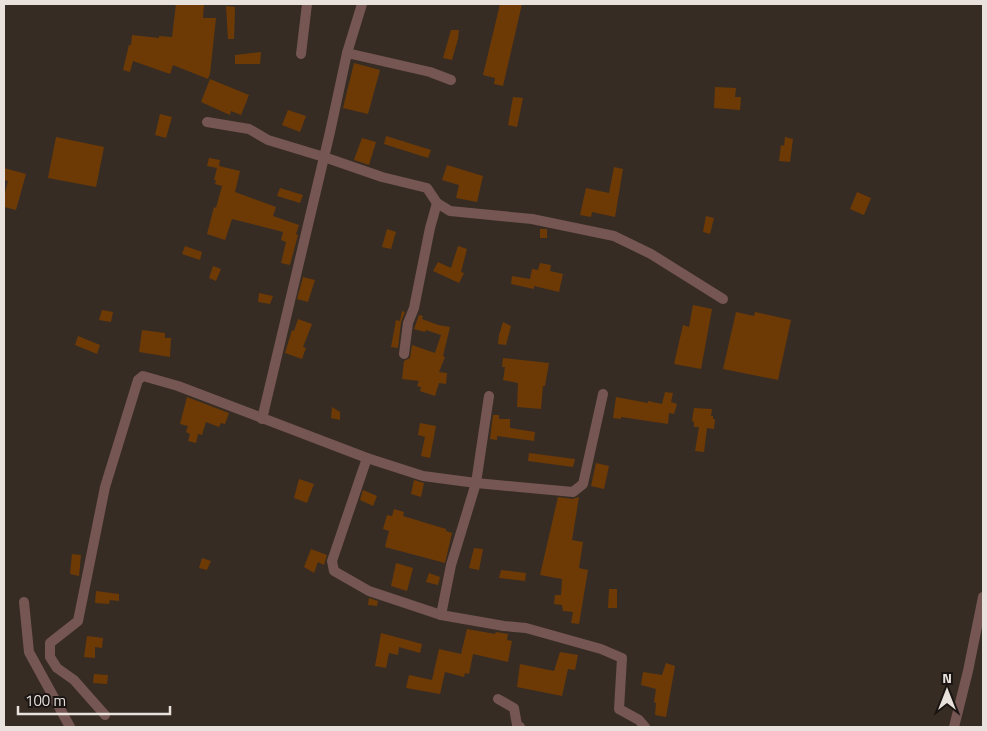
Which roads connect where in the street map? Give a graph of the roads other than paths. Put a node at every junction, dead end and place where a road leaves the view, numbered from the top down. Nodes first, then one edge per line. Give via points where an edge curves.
1 (308, 4) edge
2 (362, 4) edge
3 (347, 53) junction
4 (301, 54) dead end
5 (451, 80) dead end
6 (207, 122) dead end
7 (324, 157) junction
8 (437, 203) junction
9 (723, 299) dead end
10 (404, 354) dead end
11 (603, 394) dead end
12 (489, 396) dead end
13 (262, 419) junction
14 (367, 458) junction
15 (476, 483) junction
16 (983, 597) edge
17 (24, 602) dead end
18 (441, 615) junction
19 (498, 699) dead end
20 (105, 715) dead end
21 (70, 727) edge
22 (520, 727) edge
23 (645, 727) edge
24 (954, 727) edge

1 - 4 street
2 - 3 street
3 - 5 street
3 - 7 street
6 - 7 street via 249,129 268,140
7 - 8 street via 427,188
7 - 13 street
8 - 9 street via 450,211 532,219 614,236 651,254
8 - 10 street via 408,323
11 - 15 street via 583,484 573,492
12 - 15 street
13 - 14 street
13 - 20 street via 178,386 143,376 138,380 105,487 78,621 50,644 50,657 57,668 74,680
14 - 15 street via 423,476
14 - 18 street via 332,561 334,572 369,591
15 - 18 street via 451,565
16 - 24 street
17 - 21 street via 30,652
18 - 23 street via 526,628 602,649 622,658 619,710 639,720
19 - 22 street via 514,708

